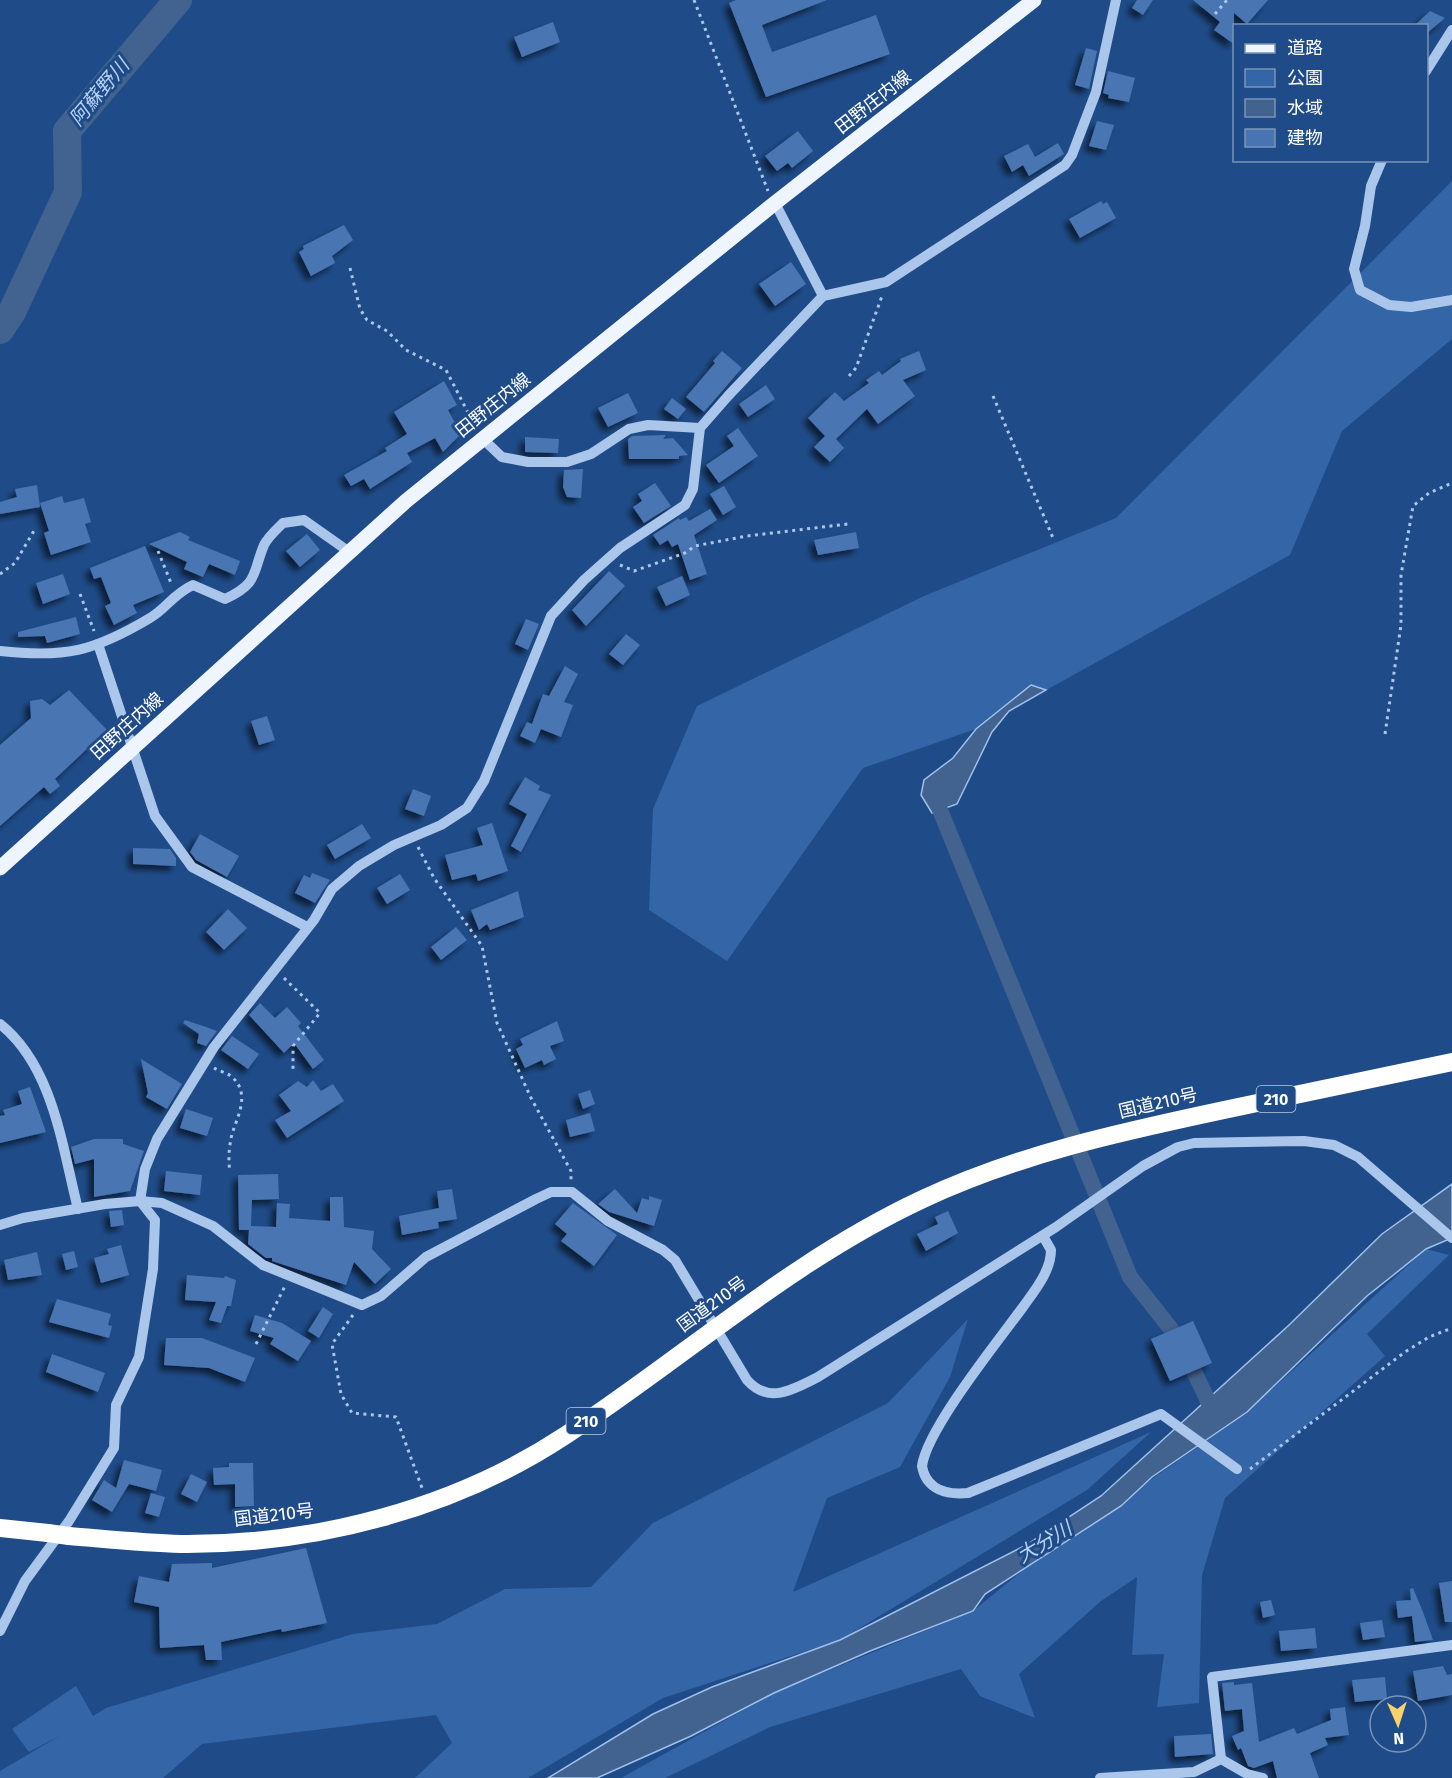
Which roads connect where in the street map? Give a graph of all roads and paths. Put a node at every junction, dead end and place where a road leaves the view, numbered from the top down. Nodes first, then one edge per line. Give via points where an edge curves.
1 (694, 0) edge
2 (1034, 0) edge
3 (1116, 0) edge
4 (1227, 0) edge
5 (1215, 14) dead end
6 (1452, 30) edge
7 (1428, 68) edge
8 (1381, 162) edge
9 (775, 203) junction
10 (350, 268) dead end
11 (886, 282) junction
12 (823, 296) junction
13 (1452, 300) edge
14 (849, 376) dead end
15 (993, 396) dead end
16 (700, 429) junction
17 (482, 438) junction
18 (1452, 483) edge
19 (848, 524) dead end
20 (35, 529) dead end
21 (1053, 538) dead end
22 (348, 550) junction
23 (158, 551) dead end
24 (607, 559) junction
25 (0, 574) edge
26 (175, 593) junction
27 (80, 594) dead end
28 (98, 644) junction
29 (0, 651) edge
30 (1385, 734) dead end
31 (130, 748) junction
32 (414, 839) junction
33 (0, 868) edge
34 (307, 927) junction
35 (275, 969) junction
36 (0, 1024) edge
37 (1452, 1062) edge
38 (204, 1063) junction
39 (293, 1071) dead end
40 (230, 1172) dead end
41 (572, 1192) junction
42 (140, 1201) junction
43 (78, 1209) junction
44 (0, 1225) edge
45 (1043, 1236) junction
46 (1452, 1238) edge
47 (289, 1276) junction
48 (362, 1305) junction
49 (716, 1328) junction
50 (1452, 1328) edge
51 (256, 1344) dead end
52 (1237, 1469) joint
53 (427, 1502) junction
54 (0, 1528) edge
55 (0, 1631) edge
56 (1452, 1645) edge
57 (1221, 1759) junction
58 (1100, 1778) edge
59 (1263, 1778) edge

1 - 9 path via 763,183
2 - 9 main road, 田野庄内線
3 - 11 street via 1096,92 1065,165
4 - 5 path
6 - 7 street
8 - 13 street via 1371,186 1354,269 1360,290 1389,305 1411,307
9 - 12 street
9 - 17 main road, 田野庄内線
10 - 17 path via 366,320 387,331 406,350 446,370
11 - 12 street
11 - 14 path via 860,358
12 - 16 street
15 - 21 path
16 - 17 street via 648,425 629,429 591,453 567,462 502,457
16 - 24 street via 693,489 685,505
17 - 22 main road, 田野庄内線
18 - 30 path via 1429,493 1413,506 1401,576 1401,625
19 - 24 path via 695,546 634,571
20 - 25 path via 15,563
22 - 26 street via 304,520 282,523 265,543 256,575 240,592 225,599 193,585
22 - 31 main road, 田野庄内線
23 - 26 path
24 - 32 street via 551,616 484,781 467,808
26 - 28 street via 152,617
27 - 28 path
28 - 29 street via 69,654 43,656
28 - 31 street
31 - 33 main road, 田野庄内線
31 - 34 street via 155,816 192,867
32 - 34 street via 394,845 359,866 332,889
32 - 41 path via 434,878 482,946 498,1023 531,1098 571,1171
34 - 35 street
35 - 38 street
35 - 39 path via 320,1014 293,1046
36 - 43 street via 26,1048 51,1104
37 - 49 highway, 国道210号 / 210 via 1100,1138 973,1177 867,1227 796,1270
38 - 40 path via 231,1077 241,1091 242,1112 232,1134 228,1157
38 - 42 street via 158,1139 145,1168
41 - 48 street via 551,1192 426,1257 381,1296
41 - 49 street via 608,1221 675,1260
42 - 43 street
42 - 47 street via 162,1203 213,1226 263,1265
42 - 55 street via 155,1220 153,1269 139,1357 116,1405 114,1448 59,1536 25,1581
43 - 44 street
45 - 46 street via 1143,1166 1186,1144 1279,1140 1334,1145 1351,1152
45 - 49 street via 788,1392 774,1395 753,1387
45 - 52 street via 1051,1250 1044,1275 935,1433 923,1458 923,1474 940,1491 969,1493 1161,1414
47 - 48 street
47 - 51 path
48 - 53 path via 332,1344 341,1394 352,1413 396,1417
49 - 53 highway, 国道210号 / 210 via 542,1450 477,1483
50 - 52 path via 1405,1352 1248,1470
53 - 54 highway, 国道210号 / 210, bridge via 337,1528 261,1540 183,1544
56 - 57 street via 1212,1677
57 - 58 street via 1194,1772
57 - 59 street

